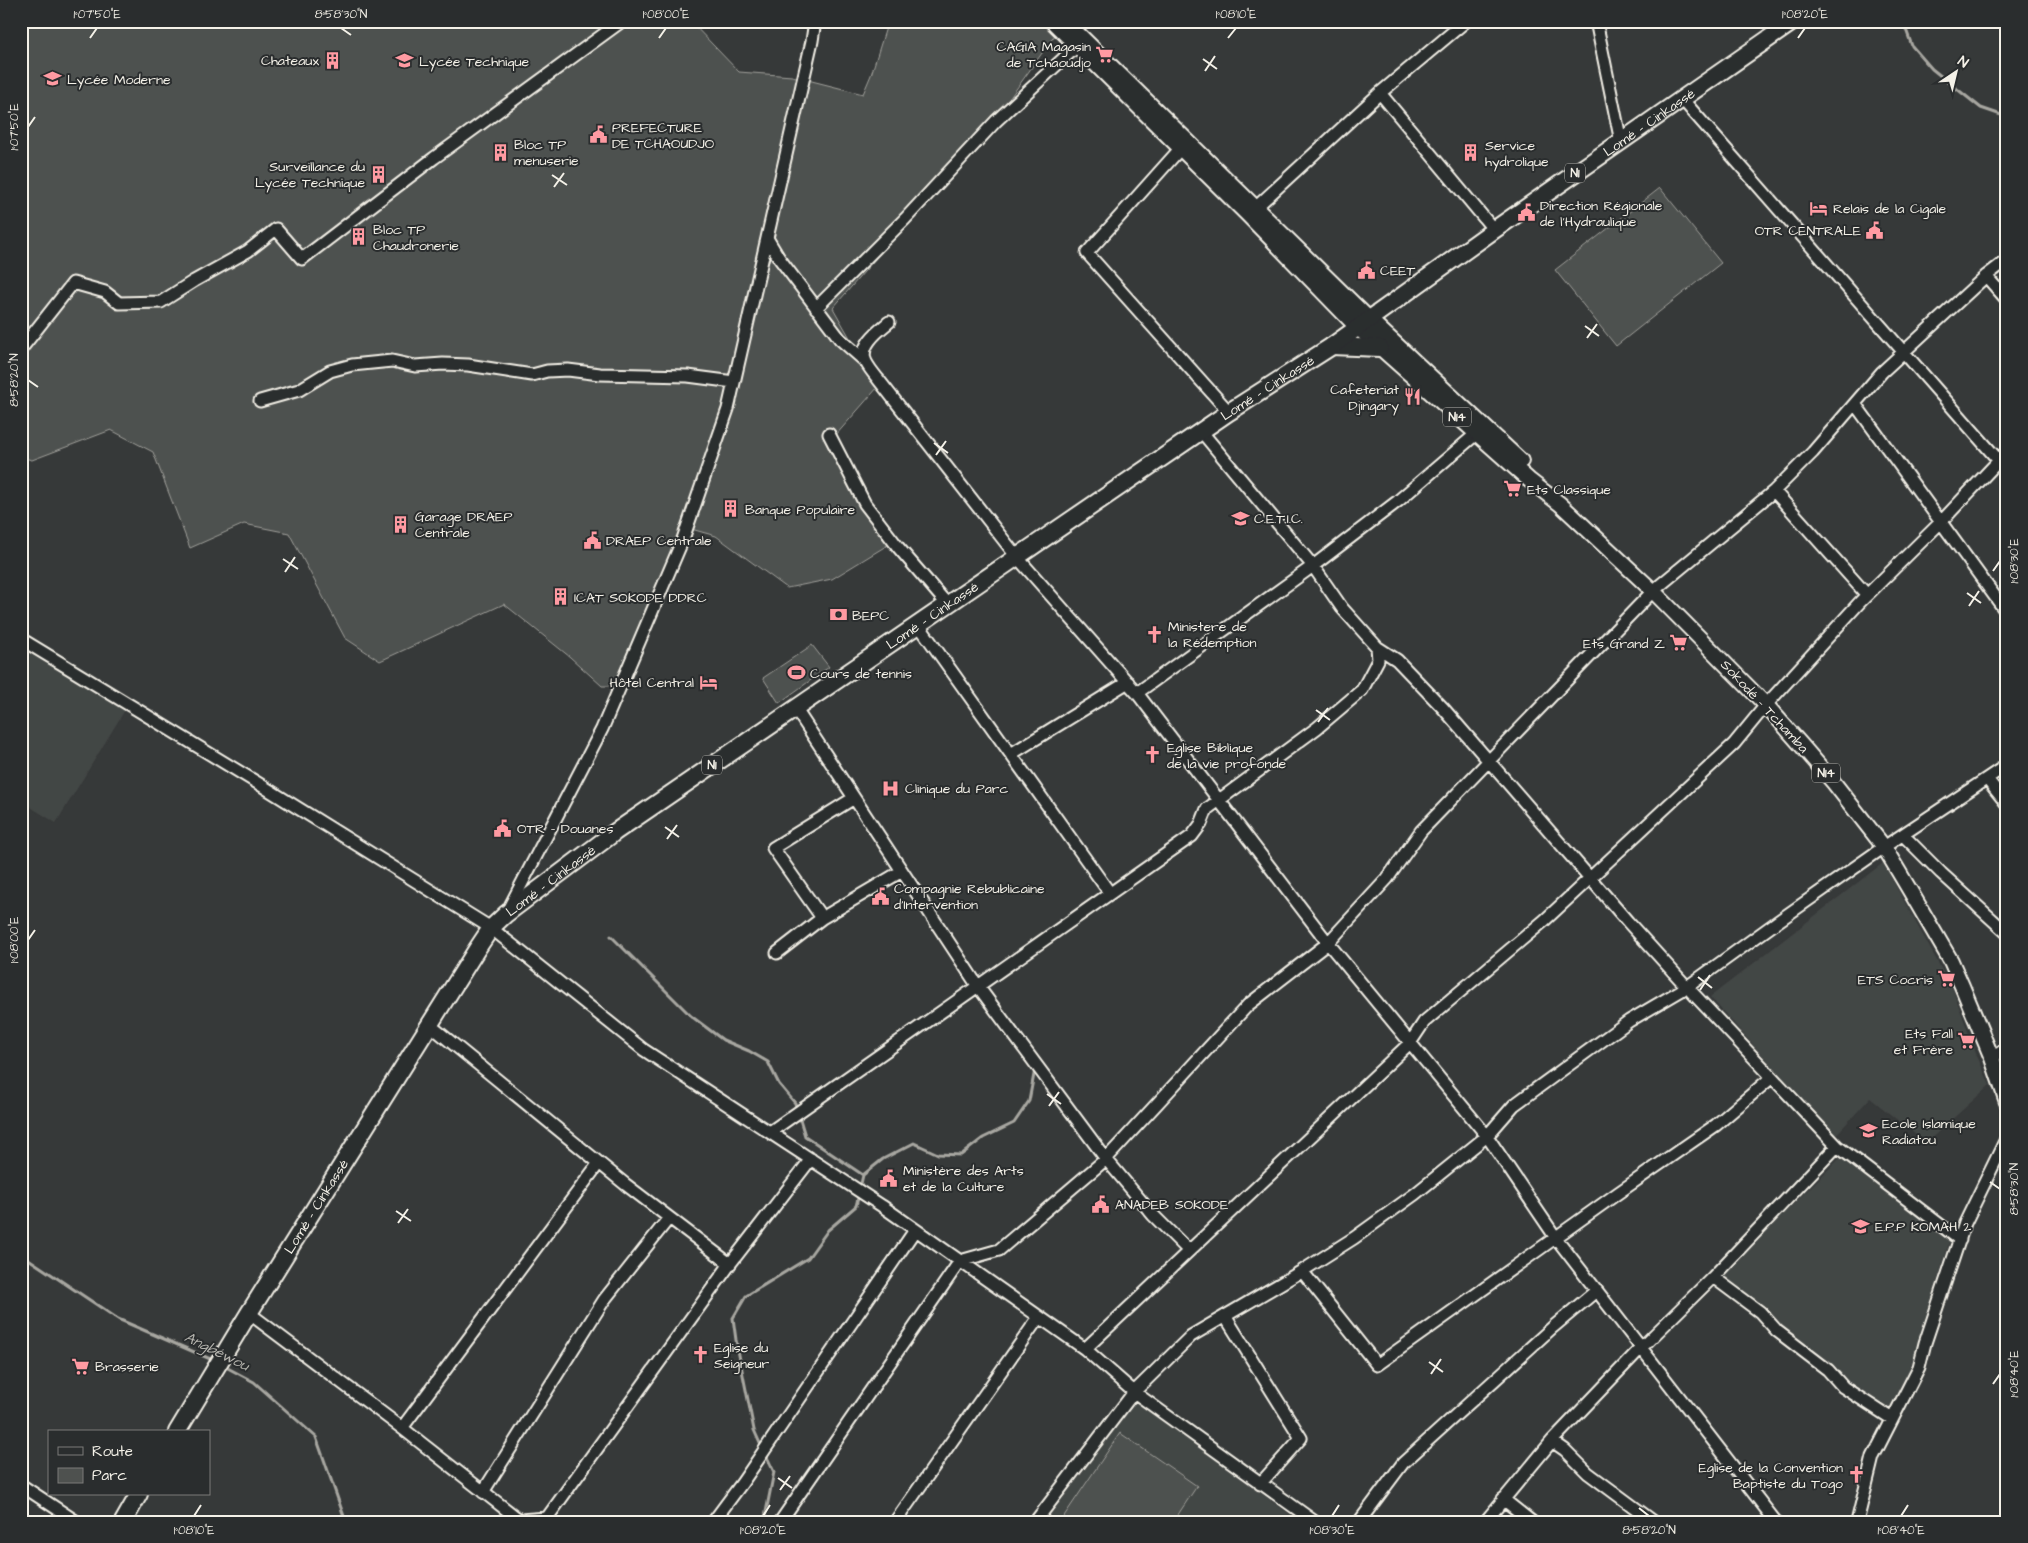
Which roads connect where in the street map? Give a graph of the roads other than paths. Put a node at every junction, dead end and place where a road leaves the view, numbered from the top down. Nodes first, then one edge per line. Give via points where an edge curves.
1 (622, 21) edge
2 (815, 21) edge
3 (1052, 21) edge
4 (1065, 21) edge
5 (1466, 21) edge
6 (1596, 21) edge
7 (1794, 21) edge
8 (1076, 46) junction
9 (1380, 93) junction
10 (1682, 99) junction
11 (1621, 142) junction
12 (1180, 149) junction
13 (1251, 211) junction
14 (1494, 230) junction
15 (767, 238) junction
16 (2007, 260) edge
17 (1986, 276) junction
18 (2007, 300) edge
19 (816, 308) junction
20 (889, 322) dead end
21 (1362, 322) junction
22 (1332, 346) junction
23 (1380, 348) junction
24 (21, 349) edge
25 (1903, 352) junction
26 (865, 360) junction
27 (734, 382) junction
28 (260, 401) dead end
29 (1855, 404) junction
30 (1228, 412) junction
31 (1201, 431) junction
32 (829, 434) dead end
33 (1476, 434) junction
34 (2003, 456) edge
35 (2007, 470) edge
36 (1774, 491) junction
37 (1560, 504) junction
38 (1940, 523) junction
39 (1017, 557) junction
40 (1313, 566) junction
41 (1653, 592) junction
42 (1867, 595) junction
43 (947, 604) junction
44 (2007, 612) edge
45 (918, 624) junction
46 (21, 639) edge
47 (1377, 647) junction
48 (1128, 682) junction
49 (1137, 693) junction
50 (1766, 705) junction
51 (794, 708) junction
52 (1010, 754) junction
53 (1488, 761) junction
54 (2007, 765) edge
55 (1987, 779) junction
56 (854, 798) junction
57 (1219, 801) junction
58 (2007, 804) edge
59 (1903, 835) junction
60 (1884, 847) junction
61 (902, 871) junction
62 (1589, 878) junction
63 (1110, 892) junction
64 (506, 914) junction
65 (822, 918) junction
66 (491, 928) junction
67 (2007, 933) edge
68 (1328, 942) junction
69 (777, 953) dead end
70 (977, 985) junction
71 (1687, 987) junction
72 (430, 1025) junction
73 (1410, 1043) junction
74 (2007, 1048) edge
75 (1992, 1058) junction
76 (1772, 1077) junction
77 (2007, 1102) edge
78 (770, 1132) junction
79 (1487, 1136) junction
80 (2007, 1137) edge
81 (1837, 1146) junction
82 (1106, 1159) junction
83 (811, 1160) junction
84 (599, 1163) junction
85 (669, 1218) junction
86 (915, 1230) junction
87 (1556, 1238) junction
88 (1960, 1240) junction
89 (1189, 1251) junction
90 (960, 1261) junction
91 (730, 1264) junction
92 (1302, 1271) junction
93 (1713, 1278) junction
94 (1596, 1291) junction
95 (249, 1313) junction
96 (1225, 1316) junction
97 (1039, 1317) junction
98 (1085, 1349) junction
99 (1640, 1349) junction
100 (1134, 1392) junction
101 (1892, 1419) junction
102 (402, 1428) junction
103 (178, 1430) edge
104 (1552, 1442) junction
105 (1260, 1484) junction
106 (21, 1485) edge
107 (483, 1492) junction
108 (138, 1496) edge
109 (1503, 1499) junction
110 (547, 1520) edge
111 (521, 1521) edge
112 (77, 1522) edge
113 (123, 1522) edge
114 (713, 1522) edge
115 (780, 1522) edge
116 (896, 1522) edge
117 (1035, 1522) edge
118 (1315, 1522) edge
119 (1359, 1522) edge
120 (1485, 1522) edge
121 (1532, 1522) edge
122 (1654, 1522) edge
123 (1776, 1522) edge
124 (1857, 1522) edge

1 - 24 street via 302,259 276,229 248,251 161,302 119,303 105,292 73,283
2 - 15 street
3 - 8 main road
4 - 13 main road
5 - 9 street
6 - 11 street
7 - 10 highway, Lomé - Cinkassé / N1
8 - 12 main road
8 - 19 street via 996,121
9 - 13 street
9 - 14 street
10 - 11 highway, Lomé - Cinkassé / N1
10 - 25 street
11 - 14 highway, Lomé - Cinkassé / N1
12 - 13 main road
12 - 30 street via 1088,253
13 - 21 main road
14 - 21 highway, Lomé - Cinkassé / N1
15 - 19 street
15 - 27 street
16 - 17 street
17 - 18 street
17 - 25 street
19 - 26 street via 840,339
20 - 26 street via 867,344
21 - 22 highway, Lomé - Cinkassé / N1
21 - 23 main road, Sokodé - Tchamba / N14
21 - 37 main road, Sokodé - Tchamba / N14 via 1534,474
22 - 23 highway
22 - 30 highway, Lomé - Cinkassé / N1
23 - 33 main road, Sokodé - Tchamba / N14
25 - 29 street
25 - 34 street
26 - 39 street
27 - 28 street via 688,376 568,370 532,375 468,365 415,366 392,361 330,371 299,390
27 - 64 street via 728,409 683,539 606,720
29 - 36 street
29 - 38 street
30 - 31 highway, Lomé - Cinkassé / N1
31 - 39 highway, Lomé - Cinkassé / N1
31 - 40 street
32 - 43 street via 865,504
33 - 37 main road, Sokodé - Tchamba / N14
33 - 40 street via 1398,501
34 - 35 street
34 - 38 street
36 - 41 street
36 - 42 street
37 - 41 main road, Sokodé - Tchamba / N14
38 - 42 street
38 - 44 street
39 - 43 highway, Lomé - Cinkassé / N1
39 - 48 street
40 - 47 street via 1342,608
40 - 49 street
41 - 50 main road, Sokodé - Tchamba / N14
41 - 53 street
42 - 50 street
43 - 45 highway, Lomé - Cinkassé / N1
45 - 51 highway, Lomé - Cinkassé / N1
45 - 52 street
46 - 66 street
47 - 53 street via 1397,660 1444,708
47 - 57 street via 1378,660 1362,690
48 - 49 street
48 - 52 street
49 - 57 street
50 - 60 main road, Sokodé - Tchamba / N14
50 - 62 street via 1734,744
51 - 56 street
51 - 64 highway, Lomé - Cinkassé / N1 via 615,832
52 - 63 street
53 - 62 street
53 - 68 street via 1421,831 1387,879
54 - 55 street
55 - 58 street
55 - 59 street
56 - 61 street
56 - 65 street via 773,848
57 - 63 street via 1207,809 1192,836
57 - 68 street
59 - 60 street
59 - 67 street
60 - 71 street
60 - 75 main road, Sokodé - Tchamba / N14 via 1950,961
61 - 65 street
61 - 70 street
62 - 71 street
62 - 73 street via 1545,920 1424,1022
63 - 70 street
64 - 66 highway, Lomé - Cinkassé / N1
65 - 69 street
66 - 72 highway, Lomé - Cinkassé / N1
66 - 78 street via 644,1050
68 - 73 street
68 - 82 street via 1248,1005
70 - 78 street
70 - 82 street
71 - 76 street
71 - 79 street via 1629,1021 1514,1105
72 - 84 street
72 - 95 highway, Lomé - Cinkassé / N1
73 - 79 street
73 - 89 street
74 - 75 street
75 - 77 main road, Sokodé - Tchamba / N14
76 - 81 street
76 - 87 street via 1716,1125
78 - 83 street
79 - 87 street
79 - 92 street via 1415,1194
80 - 88 street via 1965,1223
81 - 88 street
81 - 93 street
82 - 89 street via 1153,1215
82 - 90 street via 999,1250
83 - 86 street
83 - 91 street
84 - 85 street
84 - 102 street
85 - 91 street
85 - 107 street via 604,1300
86 - 90 street
86 - 114 street
87 - 92 street via 1377,1365
87 - 94 street
88 - 101 street via 1919,1367
89 - 98 street
90 - 97 street
90 - 115 street
91 - 110 street
92 - 96 street
93 - 99 street
93 - 101 street via 1760,1312 1777,1331 1828,1370 1844,1387
94 - 99 street
94 - 119 street via 1403,1463
95 - 102 street
95 - 103 highway, Lomé - Cinkassé / N1
96 - 100 street via 1190,1336
96 - 105 street via 1302,1438
97 - 98 street
97 - 116 street
98 - 100 street
99 - 104 street
99 - 123 street
100 - 105 street
100 - 117 street
101 - 124 street via 1873,1457
102 - 107 street
104 - 109 street
104 - 122 street
105 - 118 street
106 - 112 street
107 - 111 street
108 - 113 highway
109 - 120 street
109 - 121 street
110 - 111 street

